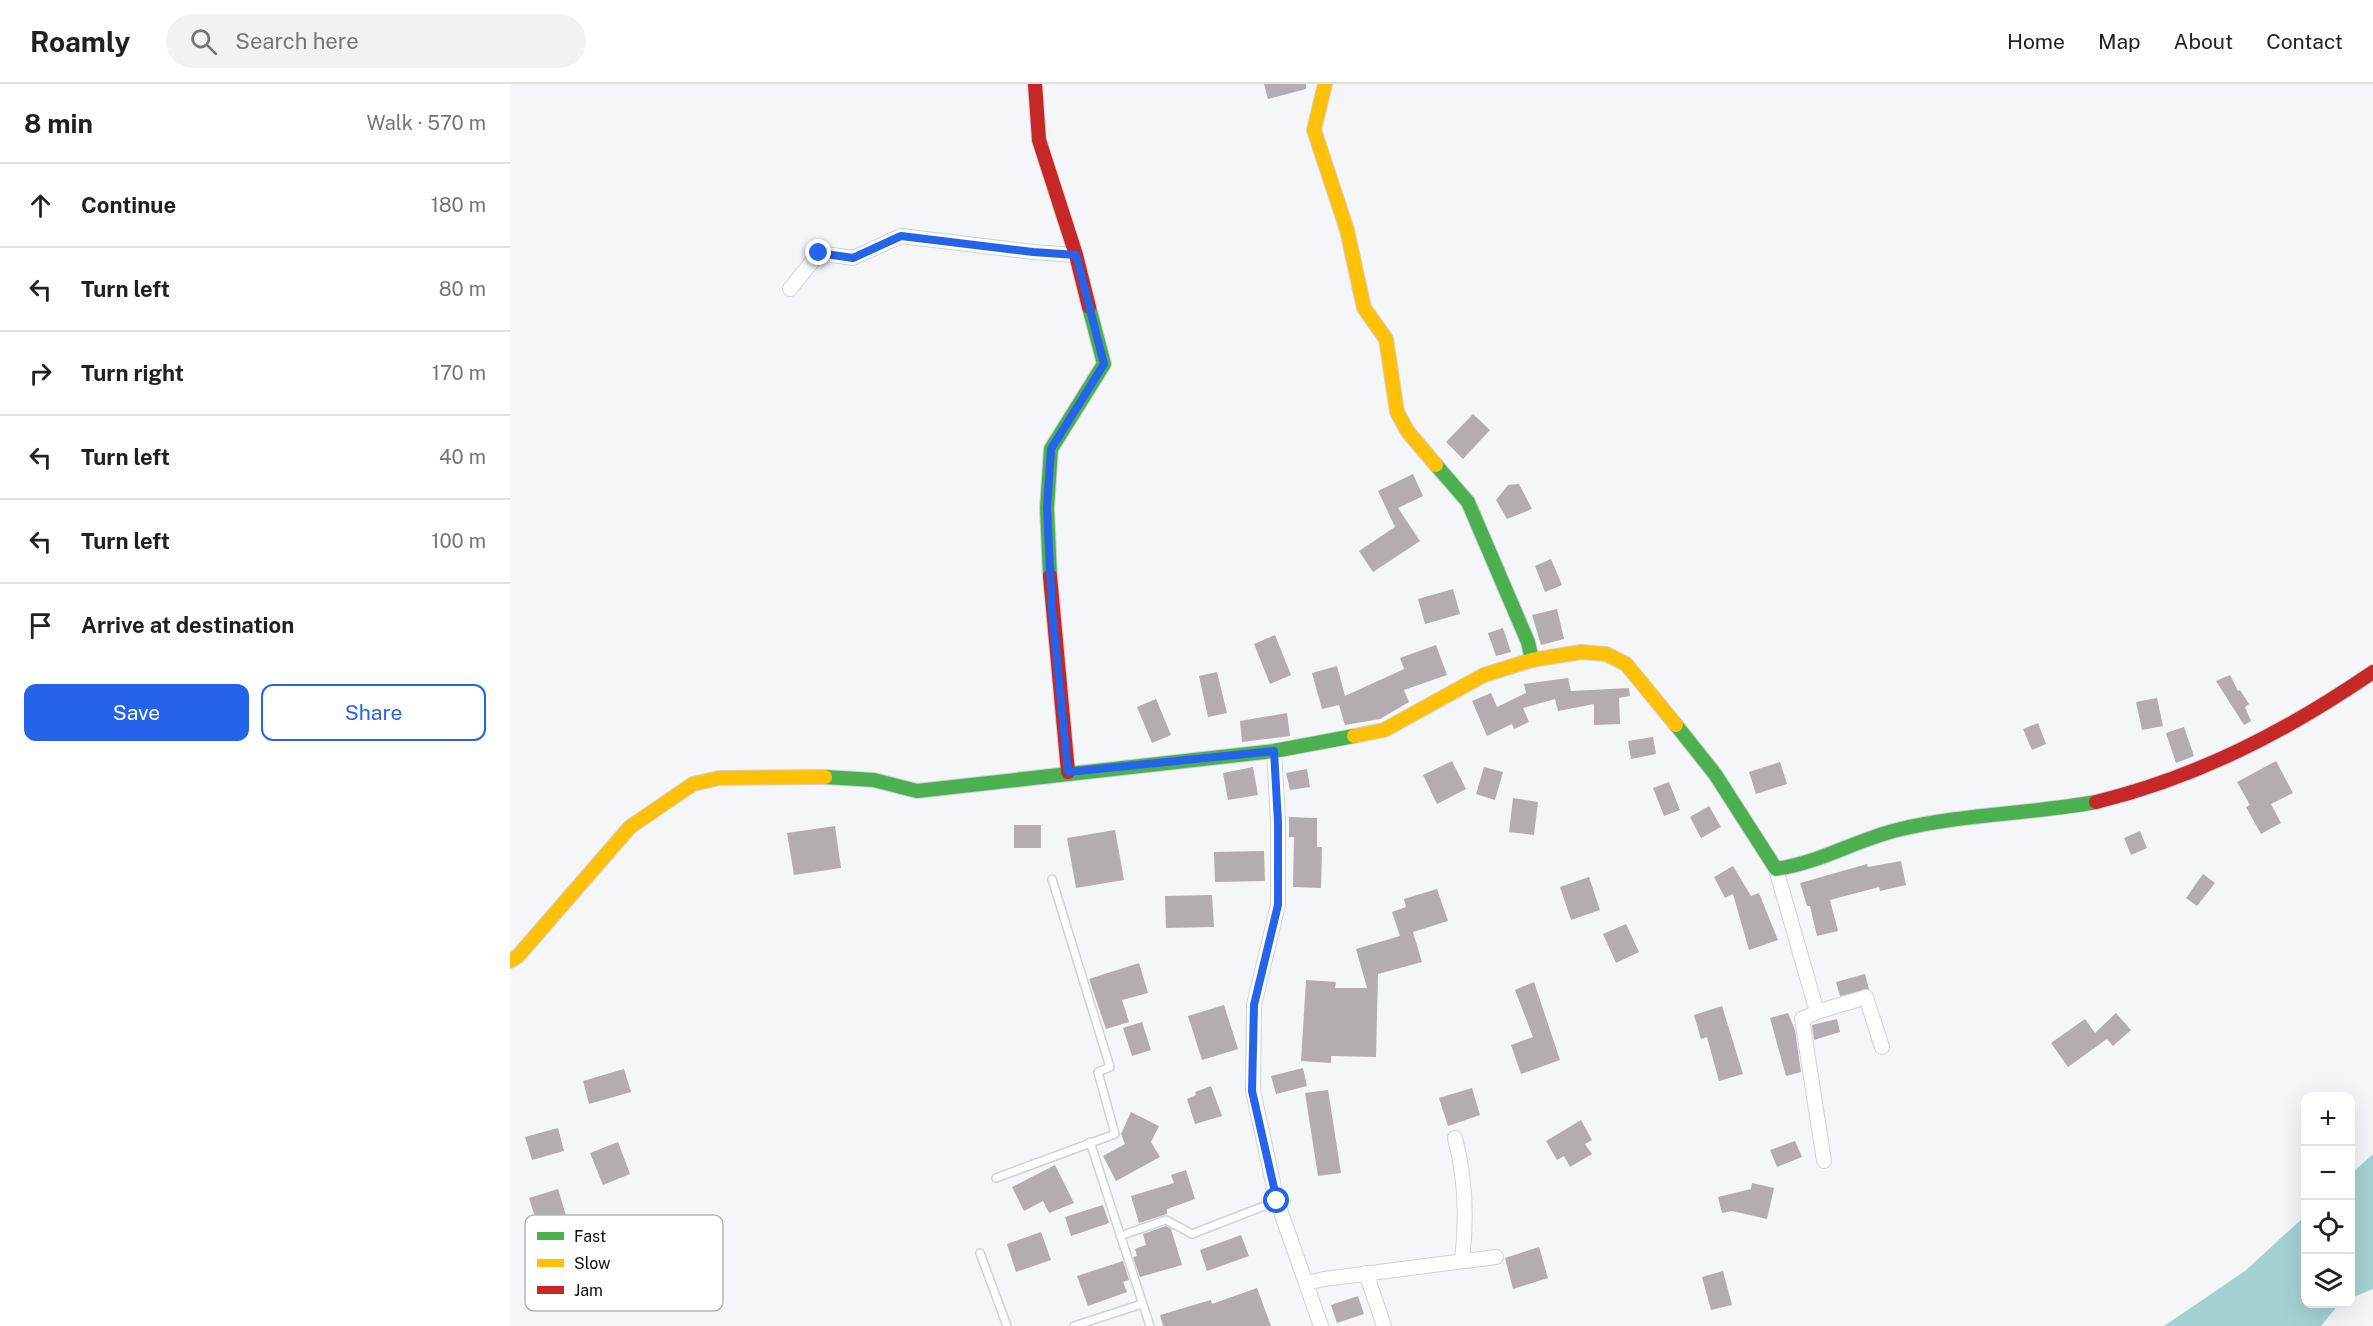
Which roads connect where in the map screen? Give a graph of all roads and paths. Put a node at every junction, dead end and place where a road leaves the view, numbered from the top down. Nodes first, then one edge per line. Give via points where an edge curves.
1 (1035, 84) edge
2 (1325, 84) edge
3 (1076, 255) junction
4 (790, 290) dead end
5 (1532, 660) junction
6 (2373, 672) edge
7 (1274, 751) junction
8 (1068, 772) junction
9 (1776, 869) junction
10 (1052, 879) dead end
11 (510, 961) edge
12 (1817, 1012) junction
13 (1882, 1047) dead end
14 (1455, 1138) dead end
15 (1090, 1142) junction
16 (1824, 1161) dead end
17 (996, 1178) dead end
18 (1277, 1201) junction
19 (1120, 1236) junction
20 (980, 1253) dead end
21 (1496, 1257) dead end
22 (1462, 1260) junction
23 (1366, 1273) junction
24 (1307, 1283) junction
25 (1142, 1304) junction
26 (1007, 1326) edge
27 (1074, 1326) edge
28 (1150, 1326) edge
29 (1321, 1326) edge
30 (1384, 1326) edge

1 - 3 main road via 1039,140
2 - 5 main road via 1314,130 1347,230 1364,308 1386,339 1397,412 1408,432 1468,502 1528,642
3 - 4 street via 901,236 853,258 819,253
3 - 8 main road via 1104,364 1051,449 1047,508 1052,610
5 - 7 main road via 1484,675 1384,730
5 - 9 main road via 1581,652 1606,654 1626,664 1715,774
6 - 9 main road via 2306,718 2150,788 2095,802 1897,830 1795,868
7 - 8 main road
7 - 18 street via 1278,905 1254,1005 1252,1091
8 - 11 main road via 917,791 874,780 820,777 719,778 693,784 630,827
9 - 12 street
10 - 15 lane via 1110,1067 1098,1072 1116,1134
12 - 13 street via 1866,997
12 - 16 street via 1802,1019
14 - 22 street via 1463,1166 1466,1222
15 - 17 lane
15 - 19 lane
18 - 19 lane via 1192,1234 1166,1220
18 - 24 street
19 - 25 lane
20 - 26 lane
21 - 22 street
22 - 23 street
23 - 24 street
23 - 30 street
24 - 29 street
25 - 27 lane
25 - 28 lane

